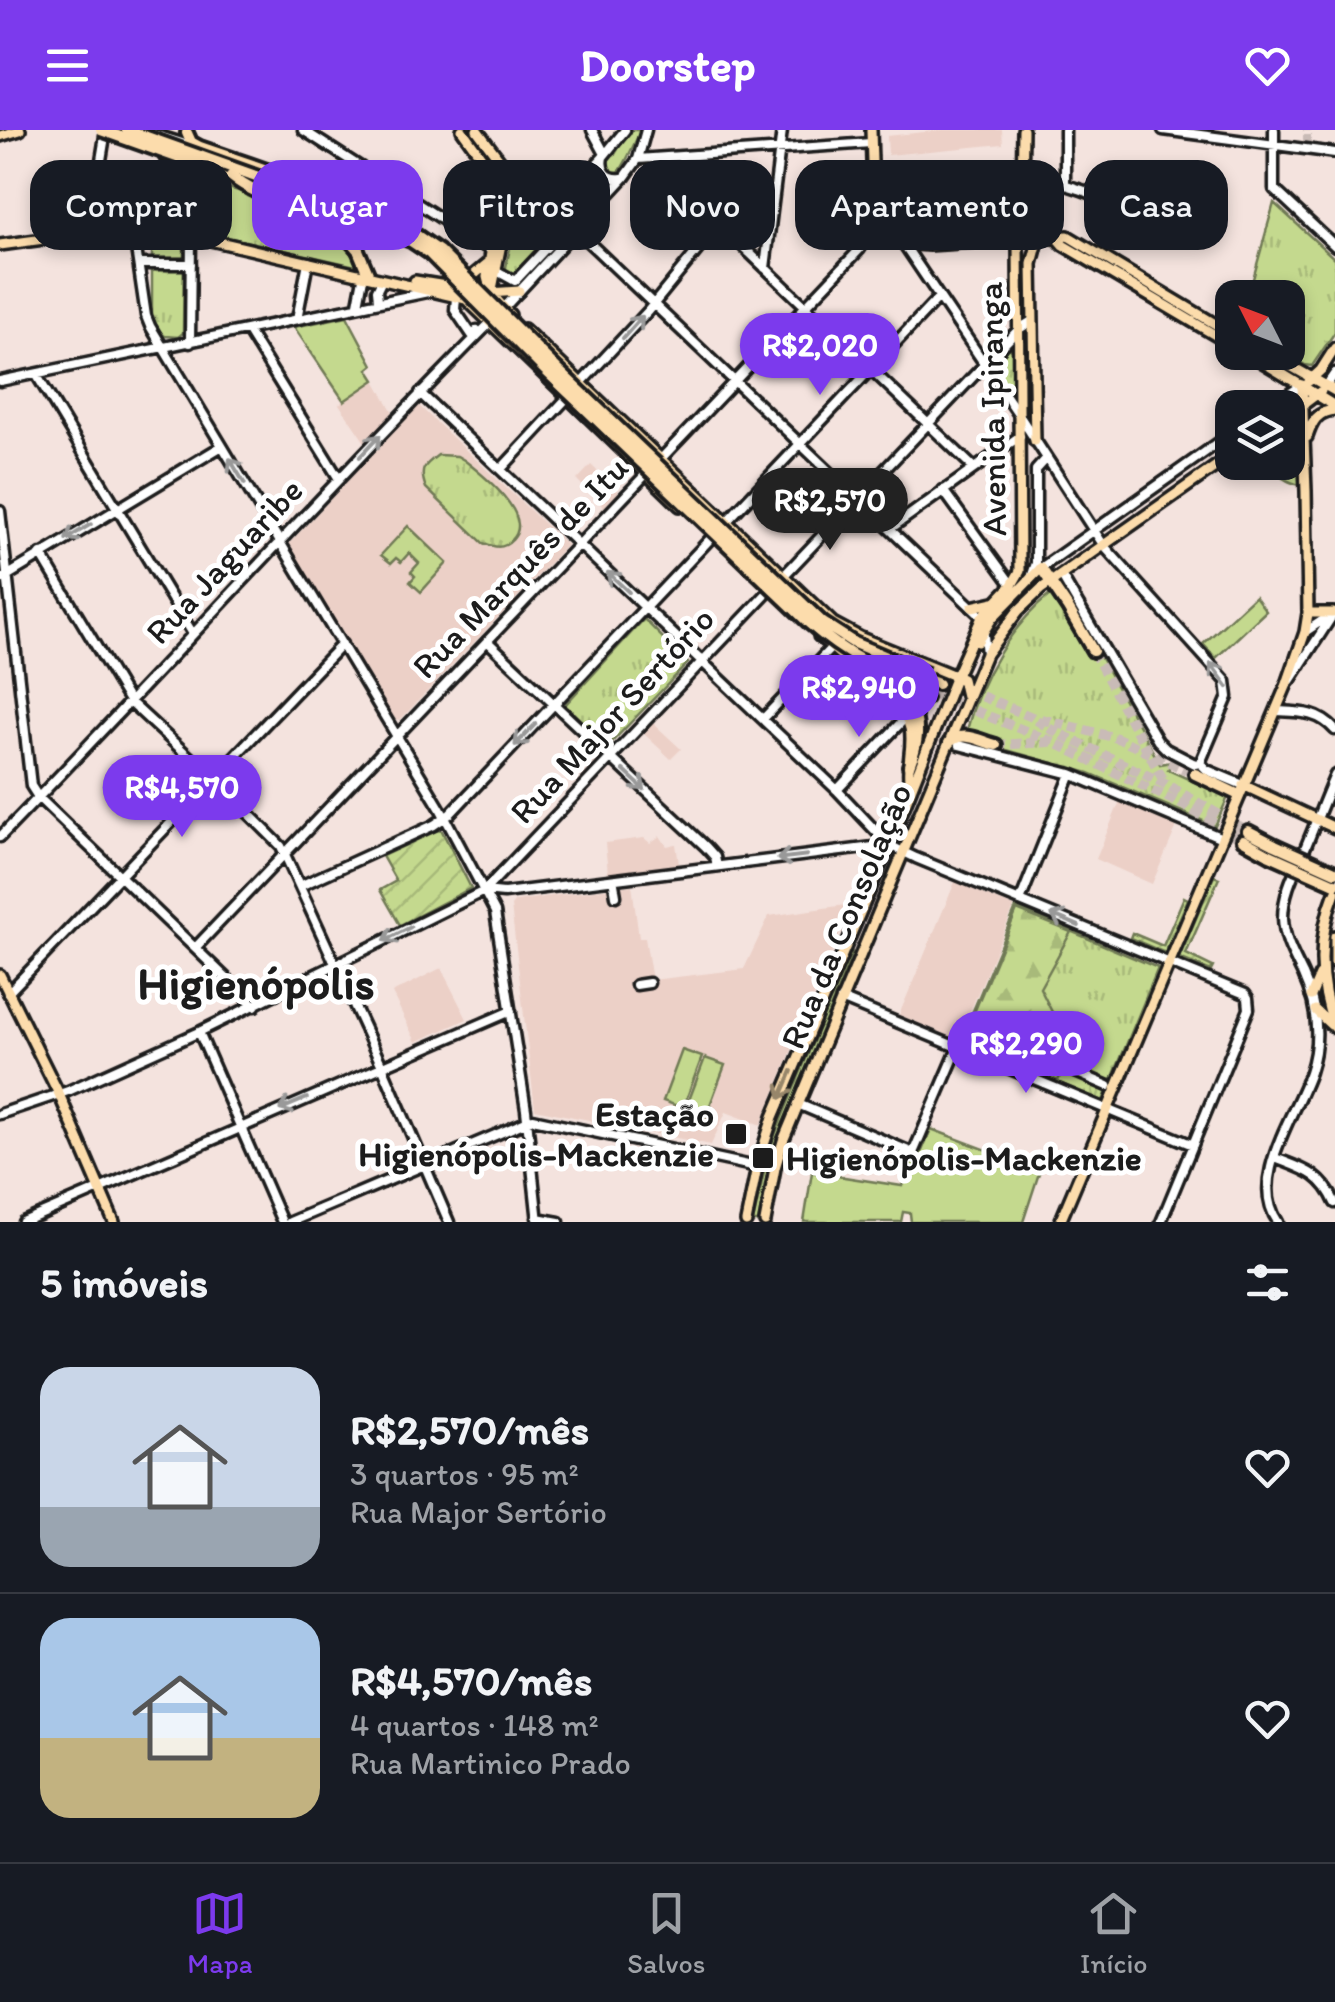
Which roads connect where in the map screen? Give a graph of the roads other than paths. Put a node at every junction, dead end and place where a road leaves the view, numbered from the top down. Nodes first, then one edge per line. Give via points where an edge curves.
1 (20, 130) edge
2 (89, 130) edge
3 (127, 130) edge
4 (139, 130) edge
5 (462, 130) edge
6 (592, 130) edge
7 (625, 130) edge
8 (646, 130) edge
9 (782, 130) edge
10 (871, 130) edge
11 (1022, 130) edge
12 (1034, 130) edge
13 (1064, 130) edge
14 (1163, 130) edge
15 (1274, 130) edge
16 (307, 131) edge
17 (104, 132) edge
18 (480, 134) edge
19 (0, 136) edge
20 (185, 136) edge
21 (871, 142) junction
22 (1274, 145) junction
23 (780, 148) junction
24 (1335, 154) edge
25 (604, 156) junction
26 (166, 158) junction
27 (482, 158) joint
28 (638, 159) junction
29 (656, 159) joint
30 (100, 160) edge
31 (170, 160) edge
32 (185, 160) edge
33 (499, 160) edge
34 (600, 160) edge
35 (871, 160) edge
36 (1022, 160) edge
37 (252, 166) edge
38 (252, 175) edge
39 (232, 176) edge
40 (232, 177) edge
41 (624, 177) junction
42 (1065, 183) joint
43 (1084, 192) edge
44 (610, 193) edge
45 (443, 219) edge
46 (1064, 236) edge
47 (423, 240) edge
48 (30, 241) edge
49 (0, 245) edge
50 (232, 245) edge
51 (1064, 246) edge
52 (1335, 246) edge
53 (137, 250) edge
54 (191, 250) edge
55 (490, 250) edge
56 (496, 250) edge
57 (548, 250) edge
58 (553, 250) edge
59 (597, 250) edge
60 (698, 250) edge
61 (747, 250) edge
62 (859, 250) edge
63 (908, 250) edge
64 (924, 250) edge
65 (1018, 250) edge
66 (1035, 250) edge
67 (308, 262) junction
68 (142, 264) dead end
69 (191, 264) junction
70 (919, 266) junction
71 (491, 268) junction
72 (766, 268) junction
73 (373, 278) junction
74 (432, 290) junction
75 (519, 291) junction
76 (456, 292) junction
77 (491, 293) junction
78 (940, 297) junction
79 (378, 300) dead end
80 (654, 303) junction
81 (358, 304) dead end
82 (806, 306) junction
83 (504, 308) junction
84 (297, 320) junction
85 (1032, 321) junction
86 (1215, 324) edge
87 (484, 325) junction
88 (1018, 329) junction
89 (247, 330) junction
90 (1215, 334) edge
91 (190, 342) junction
92 (163, 348) junction
93 (1335, 348) edge
94 (984, 365) junction
95 (872, 369) junction
96 (1276, 370) edge
97 (1298, 370) edge
98 (1335, 373) edge
99 (36, 374) junction
100 (1312, 378) junction
101 (734, 380) junction
102 (0, 381) edge
103 (582, 384) junction
104 (1302, 386) junction
105 (1330, 388) edge
106 (1296, 390) edge
107 (1302, 390) edge
108 (420, 393) junction
109 (1317, 394) junction
110 (568, 399) junction
111 (1305, 403) edge
112 (1335, 408) edge
113 (1019, 415) junction
114 (928, 423) junction
115 (1020, 436) junction
116 (1034, 438) junction
117 (1305, 443) edge
118 (802, 445) junction
119 (1215, 445) edge
120 (222, 446) junction
121 (660, 459) junction
122 (1046, 459) junction
123 (1215, 467) edge
124 (973, 468) junction
125 (500, 469) junction
126 (646, 474) junction
127 (339, 479) junction
128 (1305, 480) edge
129 (943, 490) junction
130 (857, 498) junction
131 (118, 508) junction
132 (0, 511) edge
133 (727, 523) junction
134 (890, 529) junction
135 (1093, 530) junction
136 (713, 538) junction
137 (281, 543) junction
138 (579, 544) junction
139 (1104, 546) junction
140 (1035, 548) junction
141 (41, 554) junction
142 (1059, 554) junction
143 (1040, 568) junction
144 (782, 576) junction
145 (3, 578) edge
146 (1030, 578) junction
147 (1056, 578) junction
148 (1014, 581) junction
149 (768, 590) junction
150 (996, 601) junction
151 (972, 607) junction
152 (646, 608) junction
153 (1334, 612) edge
154 (822, 614) junction
155 (1308, 614) junction
156 (982, 616) junction
157 (984, 629) junction
158 (1305, 632) junction
159 (194, 634) junction
160 (486, 641) junction
161 (342, 644) junction
162 (836, 650) junction
163 (1093, 651) tunnel mouth
164 (986, 654) junction
165 (702, 660) junction
166 (964, 660) junction
167 (956, 677) junction
168 (1287, 684) junction
169 (932, 689) junction
170 (967, 698) junction
171 (129, 701) junction
172 (554, 705) junction
173 (1276, 711) junction
174 (910, 714) junction
175 (763, 719) junction
176 (1335, 730) edge
177 (397, 736) junction
178 (954, 744) junction
179 (996, 745) tunnel mouth
180 (610, 758) junction
181 (909, 766) joint
182 (1197, 769) junction
183 (1071, 774) junction
184 (1335, 775) edge
185 (214, 779) junction
186 (910, 789) junction
187 (838, 790) junction
188 (1241, 790) junction
189 (38, 797) junction
190 (445, 817) junction
191 (1316, 820) junction
192 (1335, 828) edge
193 (2, 831) edge
194 (1246, 836) tunnel mouth
195 (1222, 838) junction
196 (889, 844) junction
197 (1272, 850) junction
198 (904, 852) junction
199 (285, 853) junction
200 (718, 866) junction
201 (1335, 872) edge
202 (122, 876) junction
203 (494, 880) junction
204 (614, 884) dead end
205 (300, 886) junction
206 (1335, 888) edge
207 (484, 891) junction
208 (499, 893) junction
209 (616, 896) dead end
210 (1020, 901) junction
211 (1335, 936) edge
212 (196, 947) junction
213 (1335, 962) edge
214 (1170, 963) junction
215 (336, 965) junction
216 (1321, 972) junction
217 (0, 976) edge
218 (649, 983) dead end
219 (636, 985) dead end
220 (8, 993) junction
221 (1311, 996) junction
222 (841, 999) junction
223 (255, 1006) junction
224 (1315, 1010) junction
225 (511, 1011) junction
226 (1334, 1027) edge
227 (1316, 1030) junction
228 (199, 1032) junction
229 (958, 1048) junction
230 (382, 1066) junction
231 (1064, 1067) dead end
232 (1108, 1086) dead end
233 (59, 1094) junction
234 (798, 1104) junction
235 (1108, 1110) junction
236 (0, 1114) edge
237 (528, 1121) junction
238 (240, 1127) junction
239 (1192, 1145) junction
240 (1275, 1158) junction
241 (424, 1164) junction
242 (756, 1167) junction
243 (100, 1190) junction
244 (1335, 1202) edge
245 (1272, 1212) junction
246 (538, 1220) edge
247 (23, 1222) edge
248 (114, 1222) edge
249 (282, 1222) edge
250 (290, 1222) edge
251 (449, 1222) edge
252 (559, 1222) edge
253 (746, 1222) edge
254 (764, 1222) edge
255 (1060, 1222) edge
256 (1161, 1222) edge
257 (1268, 1222) edge
258 (1278, 1222) edge

1 - 19 main road
2 - 17 main road
3 - 38 highway, bridge
4 - 20 street
5 - 27 main road
6 - 25 street
7 - 25 street
8 - 28 street
9 - 23 street
10 - 21 main road
11 - 12 street
11 - 36 main road, Avenida Ipiranga
13 - 42 street
14 - 22 street
15 - 22 street
16 - 45 street
17 - 26 street
17 - 30 street
17 - 32 highway, bridge
18 - 27 main road
18 - 33 main road
20 - 26 street
20 - 37 highway, bridge
21 - 23 street
21 - 35 main road
22 - 24 street
22 - 52 street via 1274,189
23 - 29 street
23 - 72 street
25 - 34 street
25 - 41 street via 606,174
26 - 31 street
28 - 29 street
28 - 41 street
39 - 162 highway, bridge via 430,253
40 - 73 highway, bridge via 330,224 358,250
41 - 44 street
42 - 43 street
46 - 86 main road
47 - 169 highway, bridge via 822,622 927,674
48 - 49 main road
50 - 67 main road
51 - 90 main road
53 - 92 street via 146,316
54 - 69 street
55 - 71 main road
56 - 71 main road
57 - 71 street via 515,281
58 - 75 street, Rua Jaguaribe
59 - 80 street
60 - 80 street
61 - 72 street
62 - 82 street, Rua Marquês de Itu
63 - 70 street
64 - 70 street
65 - 88 main road, Avenida Ipiranga
66 - 85 main road, Avenida Ipiranga
67 - 73 main road
67 - 84 street
68 - 69 street
69 - 91 street
70 - 78 street
71 - 76 main road
71 - 77 main road
72 - 82 street
73 - 74 main road
73 - 76 main road
73 - 79 street
73 - 81 street
74 - 76 main road
74 - 84 street
75 - 77 main road
75 - 83 street, Rua Jaguaribe
76 - 77 main road
76 - 87 main road
76 - 87 street via 456,310 472,335
77 - 83 main road
78 - 94 street
78 - 95 street
80 - 101 street
103 -> 80 street
82 - 95 street
82 - 101 street, Rua Marquês de Itu
83 - 87 street, Rua Jaguaribe
83 - 103 main road
84 - 89 street
85 - 88 street, Rua Major Sertório
85 - 116 main road, Avenida Ipiranga
87 - 108 street, Rua Jaguaribe
87 - 110 main road
88 - 94 street, Rua Major Sertório
88 - 113 main road, Avenida Ipiranga
89 - 91 street
89 - 127 street
91 - 92 street
92 - 99 street
92 - 120 street
93 - 100 main road
94 - 113 street
94 - 114 street, Rua Major Sertório
95 - 114 street
95 - 118 street
96 - 104 main road
97 - 100 main road
98 - 105 street
99 - 102 street
99 - 131 street
100 - 104 main road
100 - 105 main road
100 - 109 main road
101 - 118 street
101 - 121 street, Rua Marquês de Itu
103 - 110 street
103 - 121 main road
104 - 106 street
104 - 107 main road
104 - 109 main road
105 - 109 main road
108 - 125 street
127 -> 108 street, Rua Jaguaribe
109 - 111 main road
109 - 112 main road
110 - 125 street
110 - 126 main road
112 - 117 main road via 1317,416
113 - 115 main road, Avenida Ipiranga
113 - 116 street
114 - 124 street
114 - 130 street, Rua Major Sertório
115 - 116 main road
115 - 124 street
115 - 148 main road, Avenida Ipiranga via 1021,552
116 - 122 street
118 - 130 street
118 - 133 street
119 - 135 street, Rua da Consolação
120 - 131 street
137 -> 120 street
121 - 126 street, Rua Marquês de Itu
121 - 133 main road
122 - 135 street
122 - 140 street, Avenida Ipiranga via 1036,470
123 - 139 main road, Rua da Consolação
124 - 129 street
125 - 138 street
126 - 136 main road
126 - 138 street, Rua Marquês de Itu
127 - 137 street, Rua Jaguaribe
128 - 155 main road
129 - 134 street
129 - 148 street
130 - 134 street
130 - 144 street, Rua Major Sertório
131 -> 141 street
131 - 159 street
132 - 145 street
133 - 136 street
133 - 144 main road
134 - 151 street
135 - 139 street
135 - 142 street, Rua da Consolação
136 - 149 main road
136 - 152 street
137 - 159 street, Rua Jaguaribe
137 - 161 street
152 -> 138 street
138 - 160 street, Rua Marquês de Itu
139 - 147 main road, Rua da Consolação
182 -> 139 street via 1228,685
140 - 142 street
140 - 146 street, Avenida Ipiranga
141 - 145 street
141 - 171 street
142 - 143 street, Rua da Consolação
143 - 146 main road, Rua da Consolação
143 - 147 highway
144 - 149 street, Rua Major Sertório
144 - 154 main road
145 - 189 street via 30,781
146 - 157 main road, Rua da Consolação
147 - 163 highway
147 - 164 main road, Rua da Consolação via 1018,610
147 - 182 street via 1158,741
148 - 150 main road, Rua da Consolação
149 - 162 main road
149 - 165 street, Rua Major Sertório
150 - 151 main road
150 - 156 main road, Rua da Consolação
151 - 156 street
152 - 165 street
152 - 172 street
153 - 155 main road
153 - 158 street
153 - 168 street
154 - 167 main road via 844,630
154 - 169 highway via 847,642
155 - 158 main road
156 - 157 street
156 - 166 main road, Rua da Consolação
157 - 164 street
157 - 166 main road, Rua da Consolação
158 - 168 main road
159 - 171 street, Rua Jaguaribe
160 - 172 street
160 - 177 street, Rua Marquês de Itu
161 - 177 street
161 - 185 street
162 - 169 highway, bridge
162 - 174 highway, bridge
162 - 175 street
164 - 170 main road, Rua da Consolação
165 - 175 street
165 - 180 street, Rua Major Sertório
166 - 167 main road, Rua da Consolação
167 - 170 main road
167 - 186 main road, Rua da Consolação
168 - 173 main road
170 - 178 main road, Rua da Consolação
171 - 185 street
171 - 189 street, Rua Jaguaribe
172 - 180 street
172 -> 190 street
173 - 176 street via 1316,715
173 - 188 main road
174 - 181 highway via 918,728
174 - 187 street
175 - 187 street
177 - 190 street
177 - 199 street, Rua Marquês de Itu
178 - 179 highway via 961,735
178 - 183 street
178 - 198 main road, Rua da Consolação
180 -> 200 street
180 - 203 street, Rua Major Sertório
181 - 186 main road, Rua da Consolação
182 - 188 highway
183 - 195 street
183 - 210 street
184 - 191 street
185 - 199 street
185 - 202 street
186 - 196 main road, Rua da Consolação
187 - 196 street
188 - 191 main road
188 - 195 main road
189 - 193 street, Rua Jaguaribe
189 - 202 street
190 - 205 street
190 - 207 street
191 - 192 main road
191 - 221 street via 1284,910 1290,951
194 - 197 highway
195 - 214 main road
196 - 198 street
196 -> 200 street
196 -> 242 main road, Rua da Consolação
197 - 201 highway, bridge
197 - 206 highway, bridge
198 - 210 street
198 - 222 main road, Rua da Consolação
199 - 205 street
199 - 212 street, Rua Marquês de Itu
200 - 208 street
202 - 212 street
202 - 220 street
203 - 207 street, Rua Major Sertório
203 - 208 street
204 - 209 street
205 - 215 street
206 - 216 main road via 1322,934
207 - 208 street
207 -> 215 street
207 - 225 street via 497,921
214 -> 210 street
211 - 213 main road
212 - 223 street
214 - 235 main road
214 - 239 street via 1245,994 1250,1003
215 - 223 street
215 - 230 street
216 - 221 main road
216 - 226 main road
217 - 220 main road
218 - 219 street
220 - 233 main road
221 - 224 street
222 - 229 street
222 - 234 main road, Rua da Consolação
223 - 228 street
224 - 226 main road
224 - 227 street
225 - 230 street
225 - 237 street
226 - 227 street via 1319,1024
227 - 240 street via 1310,1072
228 - 233 street
228 - 238 street
229 - 234 street via 913,1153
229 - 235 street
230 -> 238 street
230 - 241 street
231 - 232 street
233 - 236 street
233 - 243 main road
234 - 254 main road, Rua da Consolação
235 - 239 street
235 - 255 main road
237 - 241 street
237 - 242 street
237 - 246 street
238 - 243 street
238 - 249 street
239 - 256 street
240 - 244 street via 1318,1176
240 - 245 street via 1267,1185
241 - 250 street
241 - 251 street
242 - 253 main road, Rua da Consolação
243 - 247 street
243 - 248 main road
245 - 257 street
245 - 258 street
246 - 252 street

